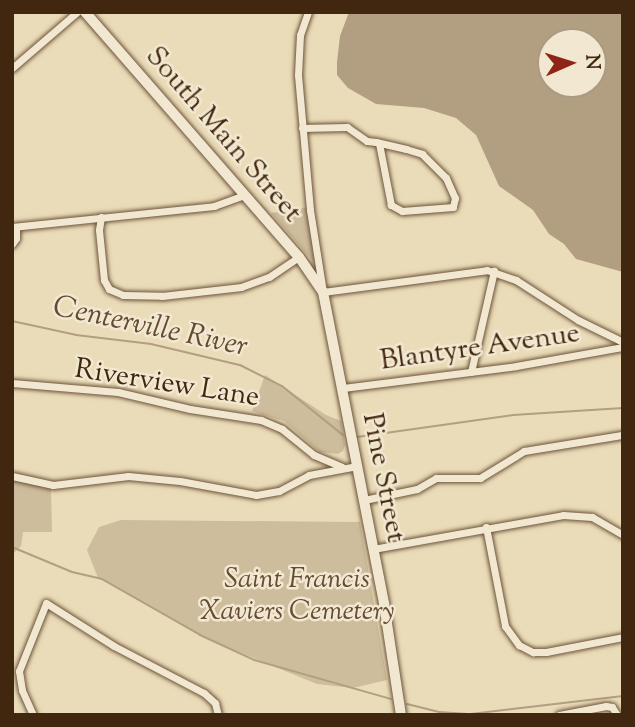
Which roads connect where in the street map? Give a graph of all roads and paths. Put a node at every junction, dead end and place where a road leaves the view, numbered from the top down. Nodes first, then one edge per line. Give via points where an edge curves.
1 (77, 12) edge
2 (85, 12) edge
3 (308, 12) edge
4 (12, 68) edge
5 (302, 128) junction
6 (379, 143) junction
7 (245, 195) junction
8 (101, 217) junction
9 (14, 227) edge
10 (12, 244) edge
11 (299, 257) junction
12 (494, 271) junction
13 (323, 292) junction
14 (623, 345) edge
15 (471, 372) junction
16 (12, 383) edge
17 (343, 388) junction
18 (622, 435) edge
19 (357, 466) junction
20 (342, 468) junction
21 (12, 476) edge
22 (364, 500) junction
23 (486, 527) junction
24 (623, 535) edge
25 (373, 549) junction
26 (623, 637) edge
27 (33, 715) edge
28 (218, 715) edge
29 (401, 715) edge
30 (559, 715) edge
31 (617, 715) edge

1 - 4 street
2 - 7 main road, South Main Street
3 - 5 street via 298,57
5 - 6 street via 347,127 367,141
5 - 13 street
6 - 6 street via 406,149 441,169 455,198 453,206 402,211 391,205
7 - 8 street via 214,206
7 - 11 main road, South Main Street
8 - 9 street
8 - 11 street via 104,280 109,289 123,295 162,296 241,287 269,277
9 - 10 street
11 - 13 main road, South Main Street
12 - 13 street via 480,269
12 - 14 street
12 - 15 street
13 - 17 main road, Pine Street
14 - 15 street, Blantyre Avenue
15 - 17 street, Blantyre Avenue
16 - 20 street, Riverview Lane via 118,391 261,420
17 - 19 main road, Pine Street
18 - 22 street via 524,451 480,478 436,478 413,490
19 - 20 street
19 - 22 main road, Pine Street
20 - 21 street via 256,495 128,476 53,485
22 - 25 main road, Pine Street
23 - 24 street via 578,515 599,519
23 - 25 street
23 - 26 street via 505,626 519,645 546,652
25 - 29 main road, Pine Street
27 - 28 street via 19,671 46,603 114,646 204,692 215,703
30 - 31 street via 606,706

